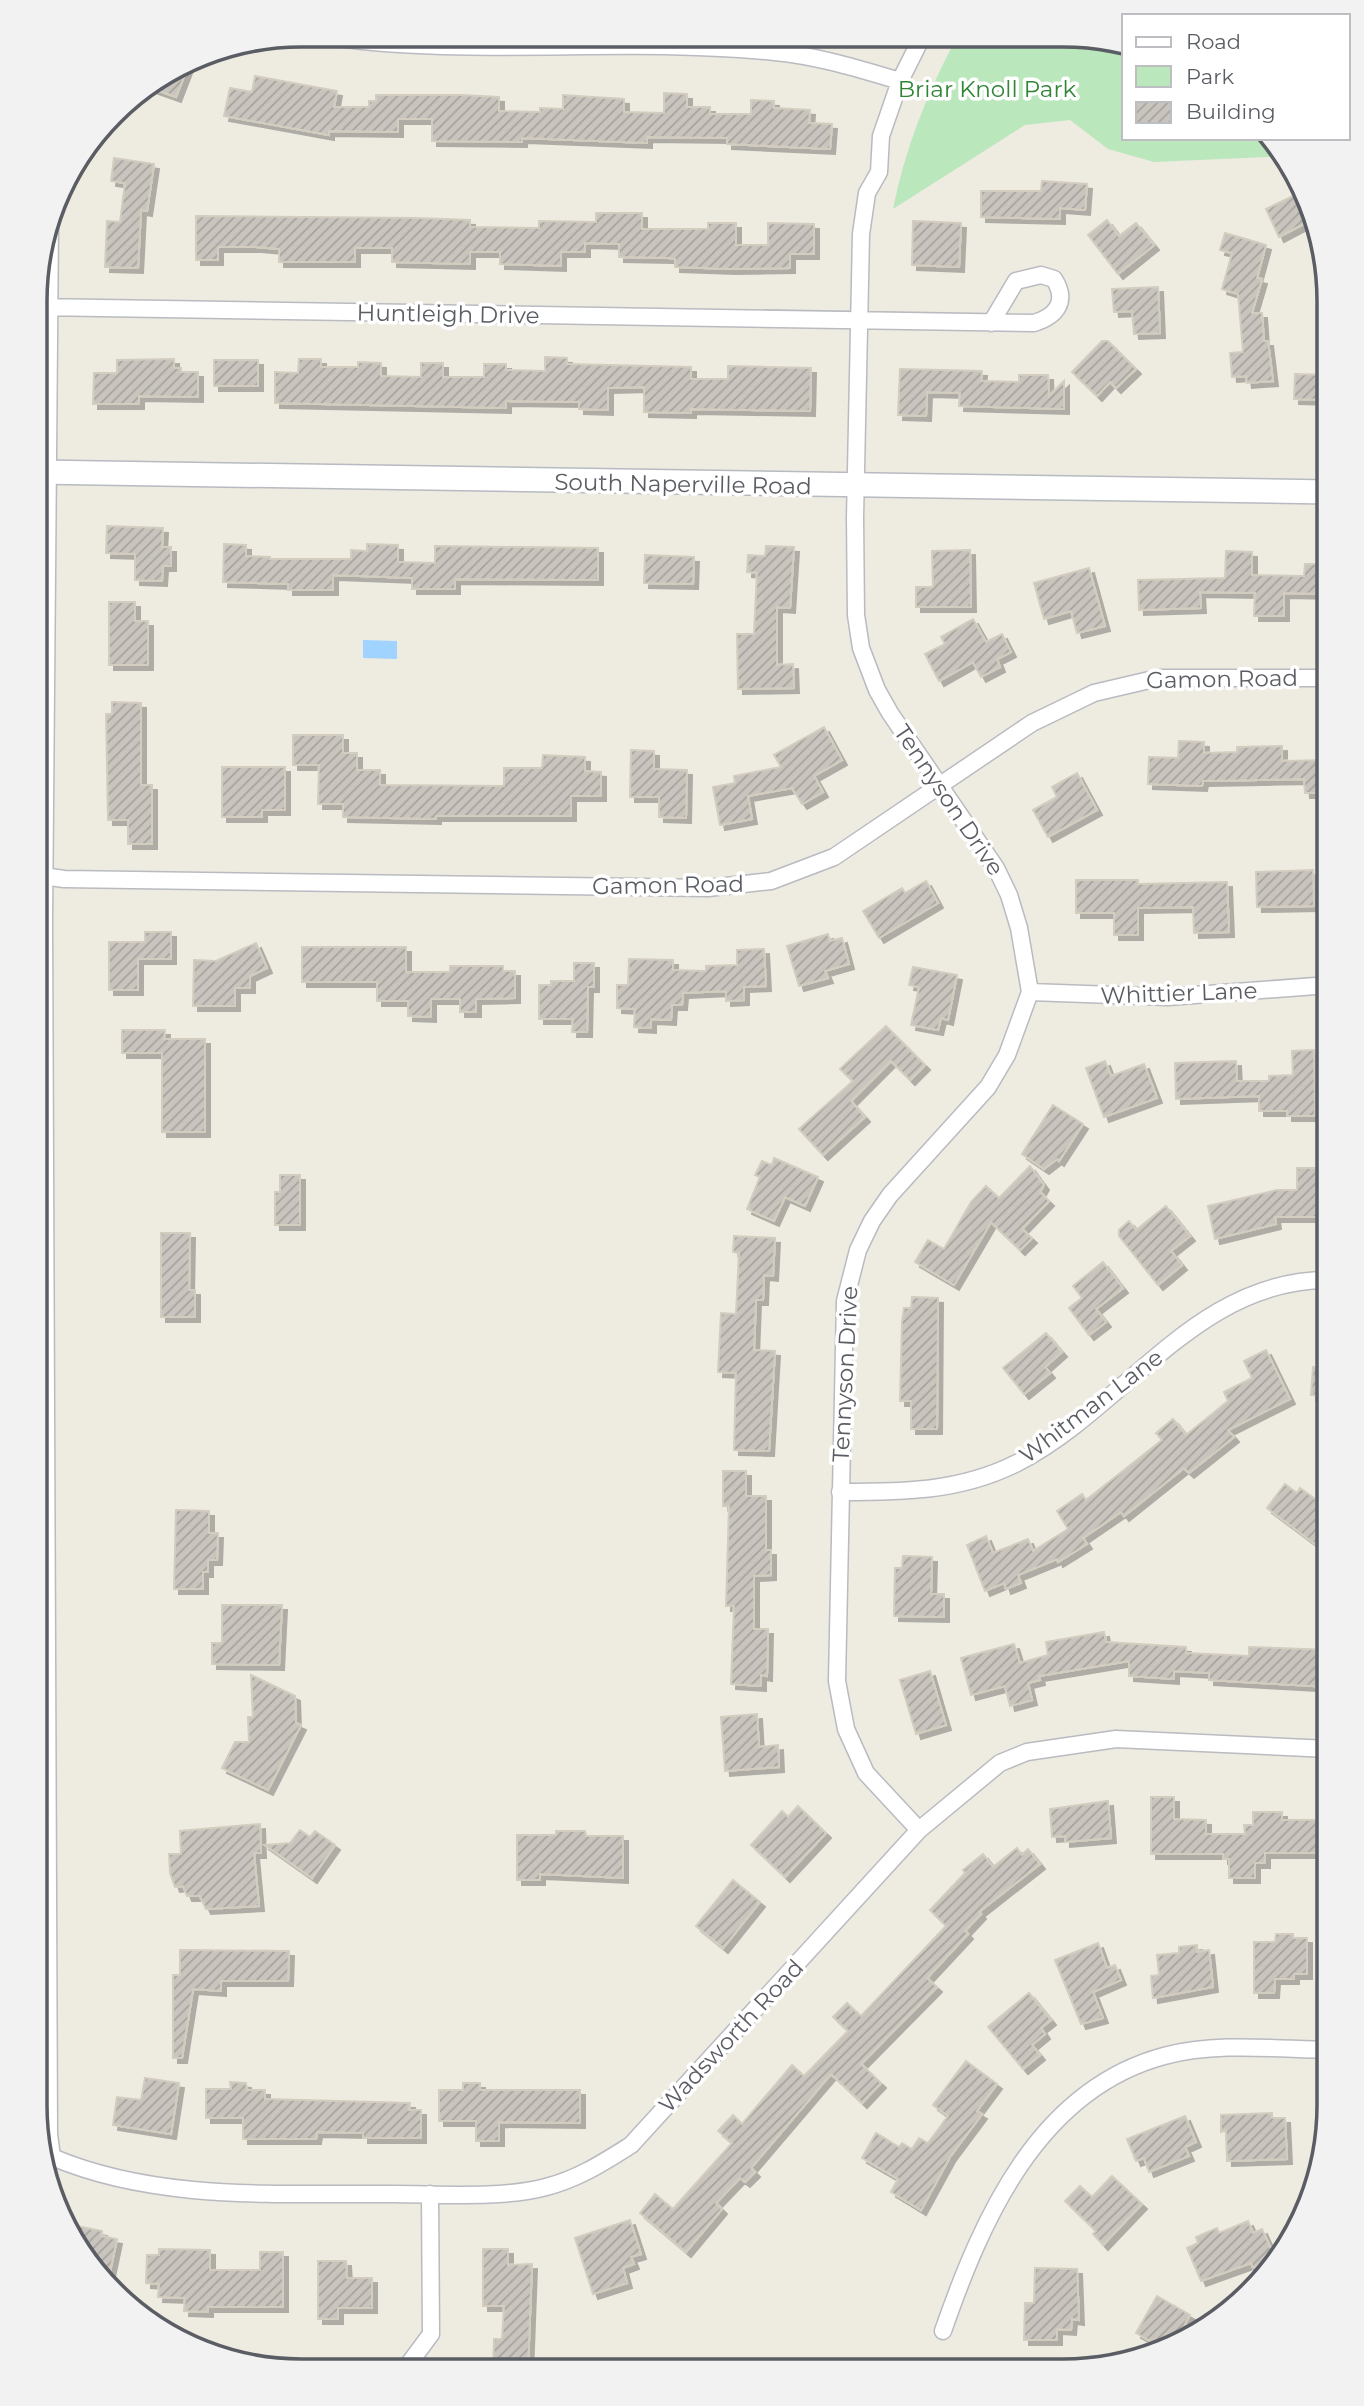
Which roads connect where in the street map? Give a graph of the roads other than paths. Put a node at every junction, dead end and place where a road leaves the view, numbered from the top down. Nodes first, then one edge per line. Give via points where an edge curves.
1 (553, 47) edge
2 (917, 47) edge
3 (900, 81) junction
4 (47, 307) edge
5 (858, 321) junction
6 (991, 323) dead end
7 (47, 472) edge
8 (855, 486) junction
9 (1317, 492) edge
10 (1317, 678) edge
11 (941, 786) junction
12 (47, 875) edge
13 (1317, 986) edge
14 (1030, 992) junction
15 (1317, 1281) edge
16 (840, 1492) junction
17 (1317, 1748) edge
18 (919, 1830) junction
19 (1317, 2050) edge
20 (47, 2055) edge
21 (51, 2147) edge
22 (53, 2157) edge
23 (430, 2194) junction
24 (943, 2331) dead end
25 (412, 2359) edge

1 - 3 street via 749,50 806,56
2 - 3 street, Tennyson Drive
3 - 5 street, Tennyson Drive via 881,136 879,172 867,193
4 - 5 street, Huntleigh Drive
5 - 6 street, Huntleigh Drive
5 - 8 street, Tennyson Drive
7 - 8 main road, South Naperville Road
8 - 9 main road, South Naperville Road
8 - 11 street, Tennyson Drive via 856,615 861,648 883,701
10 - 11 street, Gamon Road via 1158,678 1094,692 1032,723
11 - 12 street, Gamon Road via 834,857 790,876 742,886
11 - 14 street, Tennyson Drive via 1009,895
13 - 14 street, Whittier Lane via 1168,997
14 - 16 street, Tennyson Drive via 1007,1055 988,1087 890,1195 858,1250 843,1317
15 - 16 street, Whitman Lane via 1273,1286 1222,1308 1041,1449 986,1477 916,1492
16 - 18 street, Tennyson Drive via 836,1681 842,1715 866,1773
17 - 18 street, Wadsworth Road via 1144,1738 1080,1742 1027,1752 1000,1763
18 - 23 street, Wadsworth Road via 631,2145 591,2171 544,2188
19 - 24 street via 1220,2049 1164,2056 1109,2079 1069,2107 1036,2144 995,2204
20 - 21 street, Wadsworth Road
22 - 23 street, Wadsworth Road via 156,2185 217,2192
23 - 25 street via 431,2334

